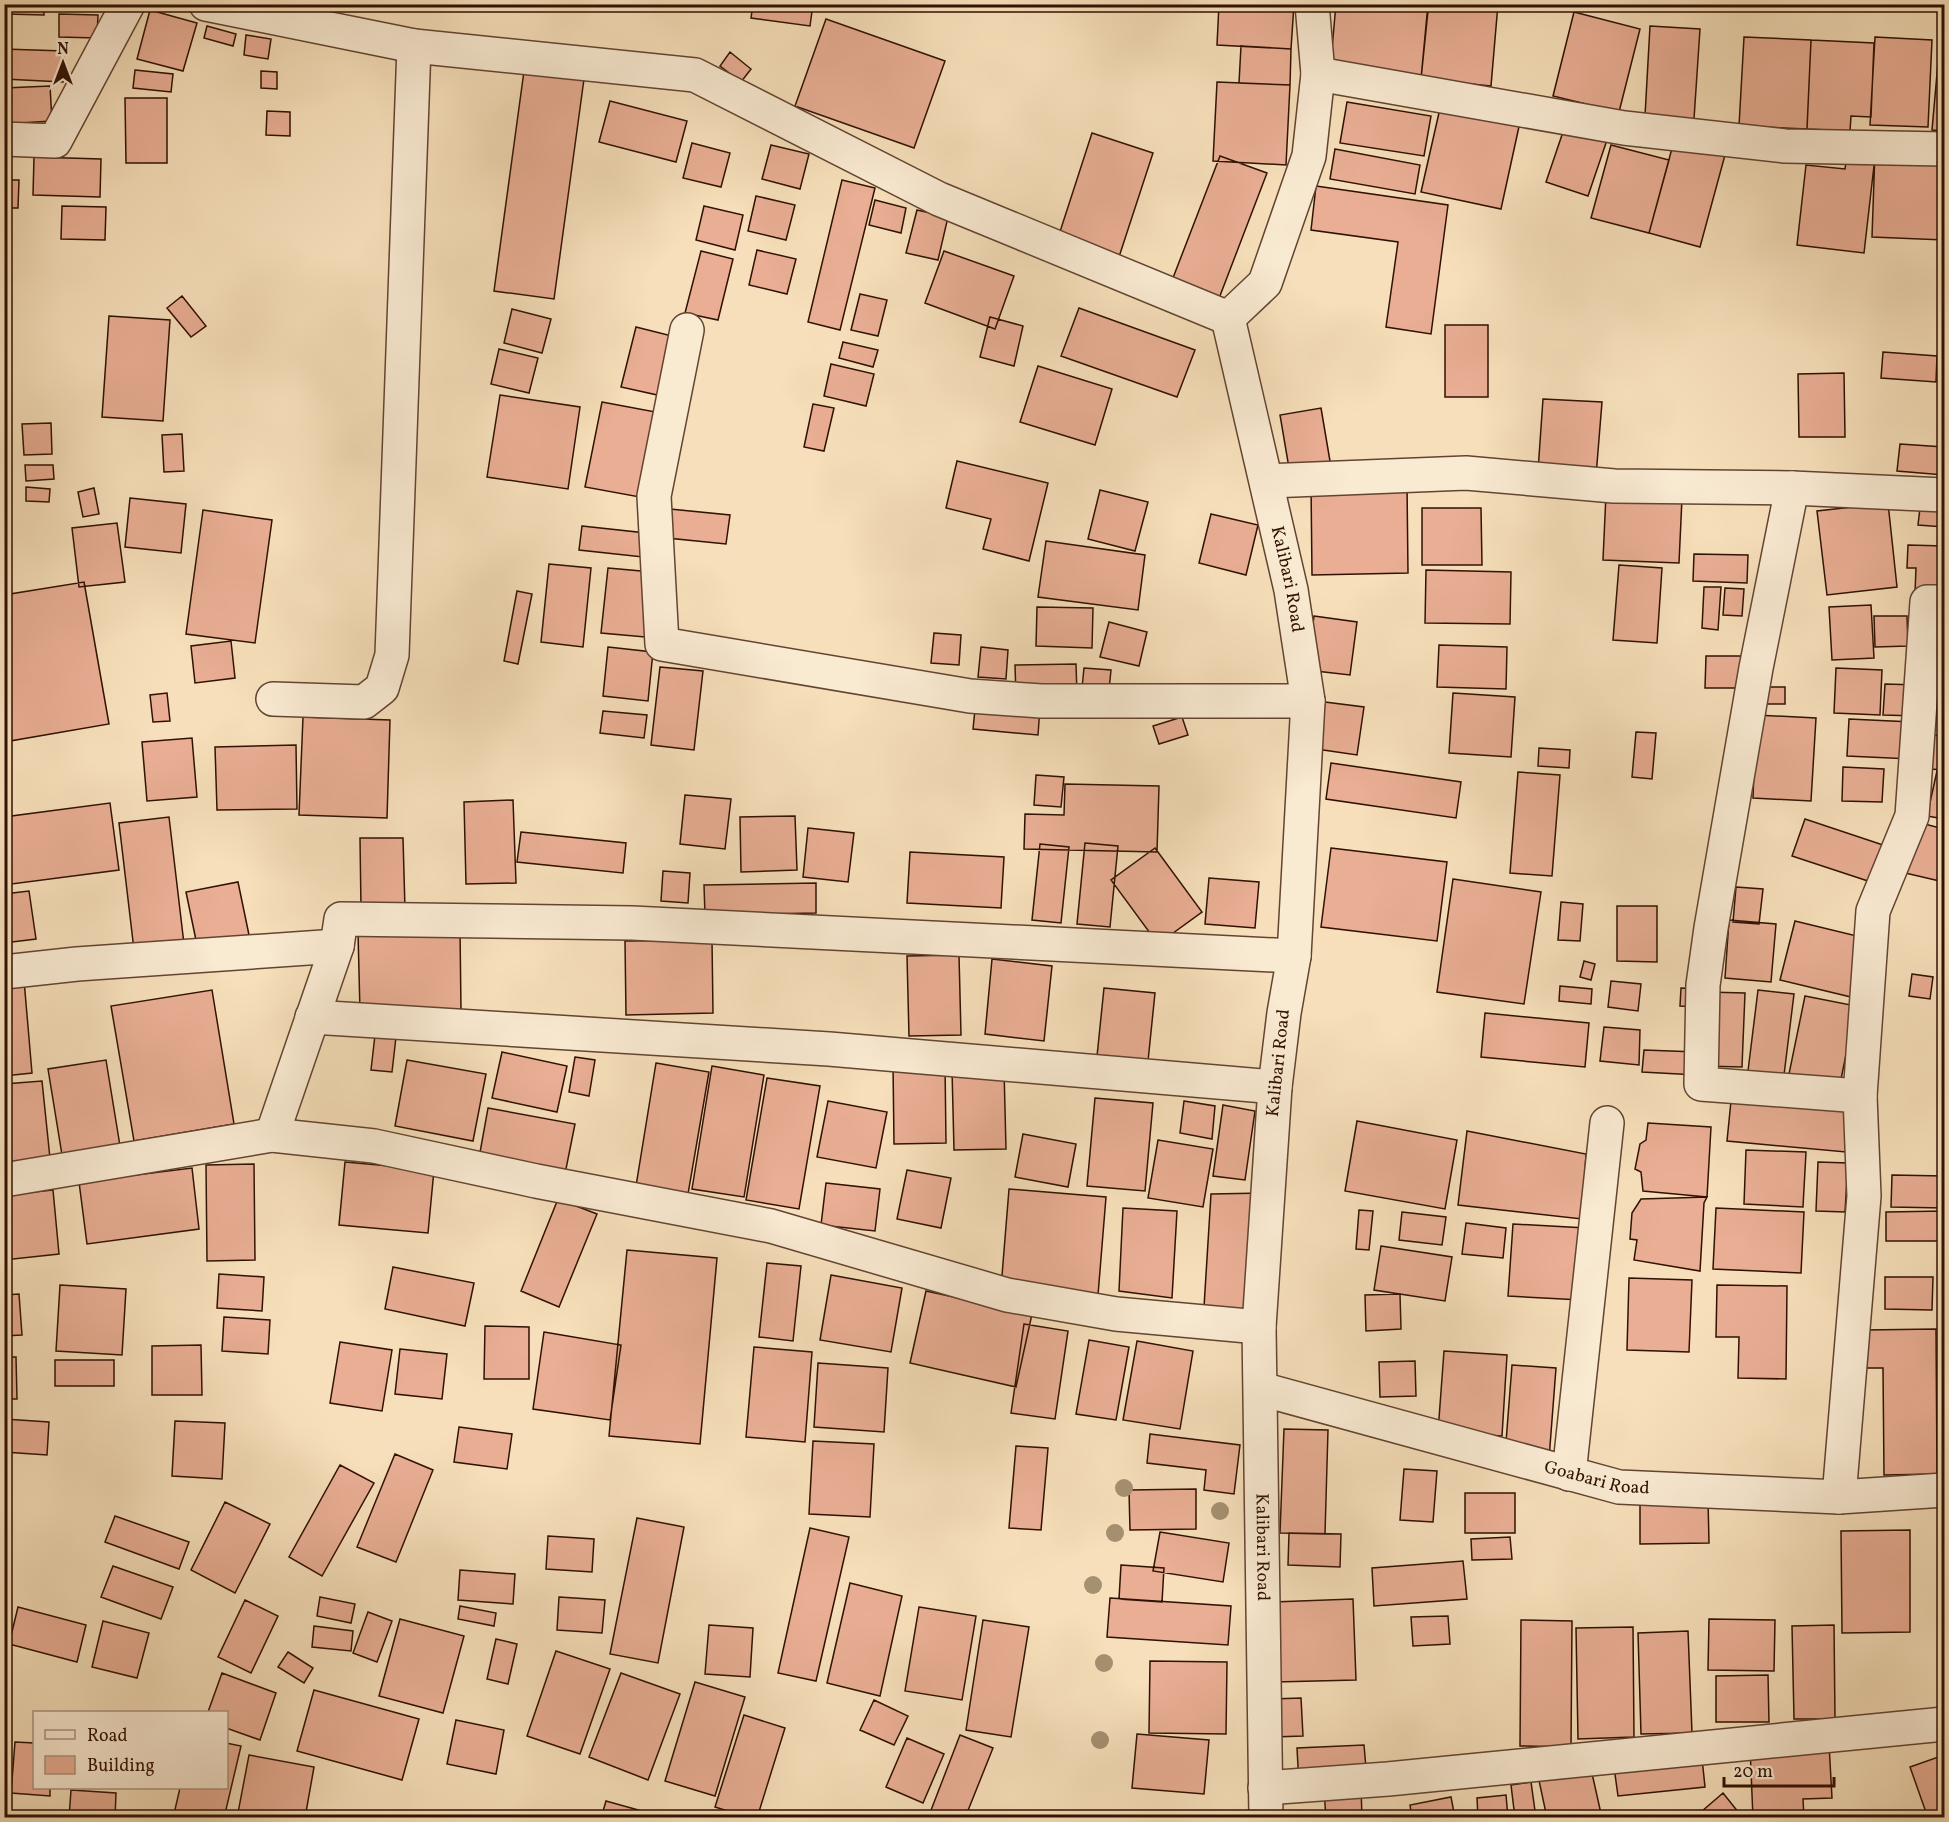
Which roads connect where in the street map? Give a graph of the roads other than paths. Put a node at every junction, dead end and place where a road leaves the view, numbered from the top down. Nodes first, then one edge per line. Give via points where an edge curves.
1 (128, 4) edge
2 (206, 4) edge
3 (1311, 4) edge
4 (414, 46) junction
5 (1318, 74) junction
6 (4, 139) edge
7 (1944, 149) edge
8 (1228, 318) junction
9 (687, 330) dead end
10 (1267, 481) junction
11 (1792, 488) junction
12 (1944, 495) edge
13 (1944, 602) edge
14 (273, 699) dead end
15 (1308, 701) junction
16 (336, 946) junction
17 (1294, 956) junction
18 (4, 972) edge
19 (312, 1017) junction
20 (1275, 1088) junction
21 (1860, 1096) junction
22 (1607, 1123) dead end
23 (272, 1135) junction
24 (4, 1180) edge
25 (1259, 1327) junction
26 (1261, 1389) junction
27 (1569, 1474) junction
28 (1944, 1490) edge
29 (1839, 1497) junction
30 (1944, 1724) edge
31 (1265, 1803) edge

1 - 6 street via 54,141
2 - 4 street
3 - 5 street
4 - 8 street via 695,75 939,199
4 - 14 street via 392,655 382,688 364,702
5 - 7 street via 1624,128 1785,146
5 - 8 street via 1309,156 1265,284
8 - 10 street, Kalibari Road
9 - 15 street via 654,496 662,644 970,696 1041,701
10 - 11 street via 1466,473 1614,486
10 - 15 street, Kalibari Road via 1291,590
11 - 12 street
11 - 21 street via 1711,928 1703,985 1701,1084
13 - 21 street via 1927,602 1912,816 1873,911
15 - 17 street, Kalibari Road
16 - 17 street via 342,919 632,923
16 - 18 street
16 - 19 street
17 - 20 street, Kalibari Road
19 - 20 street via 829,1049
19 - 23 street
20 - 25 street, Kalibari Road
21 - 29 street via 1864,1196
22 - 27 street
23 - 24 street
23 - 25 street via 374,1146 771,1226 1007,1295 1116,1314
25 - 26 street, Kalibari Road
26 - 27 street, Goabari Road
26 - 31 street, Kalibari Road
27 - 29 street, Goabari Road via 1619,1487
28 - 29 street, Goabari Road
30 - 31 street via 1388,1779

